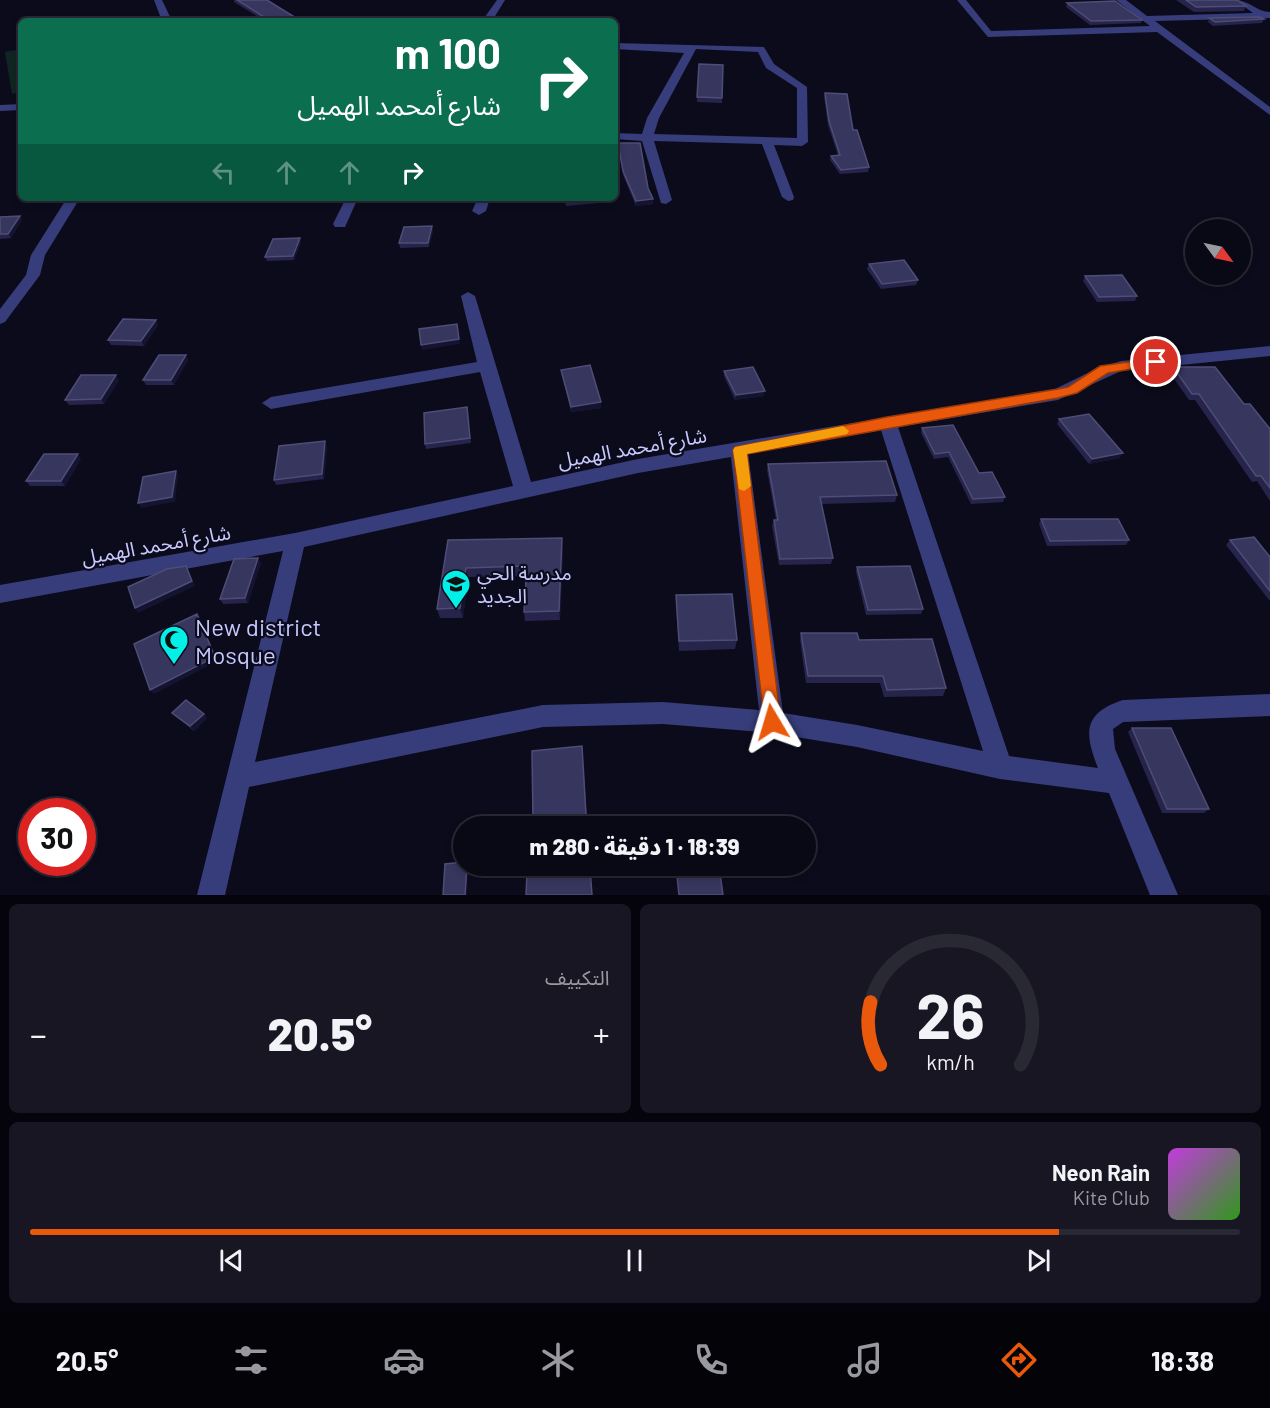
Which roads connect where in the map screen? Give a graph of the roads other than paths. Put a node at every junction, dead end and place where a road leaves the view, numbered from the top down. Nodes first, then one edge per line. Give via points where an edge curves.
1 (158, 0) edge
2 (501, 0) edge
3 (961, 0) edge
4 (1120, 0) edge
5 (1239, 0) edge
6 (1268, 16) edge
7 (166, 18) edge
8 (489, 18) edge
9 (1145, 19) junction
10 (1160, 29) junction
11 (618, 46) edge
12 (689, 51) junction
13 (18, 107) edge
14 (0, 108) edge
15 (1270, 112) edge
16 (618, 136) edge
17 (646, 138) junction
18 (767, 141) junction
19 (788, 197) dead end
20 (666, 200) dead end
21 (72, 201) edge
22 (351, 201) edge
23 (340, 224) dead end
24 (468, 296) dead end
25 (0, 319) edge
26 (1270, 351) edge
27 (486, 366) junction
28 (271, 403) dead end
29 (887, 422) junction
30 (740, 450) junction
31 (524, 490) junction
32 (295, 541) junction
33 (0, 594) edge
34 (1270, 705) edge
35 (772, 722) junction
36 (1000, 767) junction
37 (239, 777) junction
38 (1116, 782) junction
39 (211, 895) edge
40 (1164, 895) edge

1 - 7 street
2 - 8 street
3 - 10 street via 988,34
4 - 9 street
5 - 6 street
6 - 9 street
9 - 10 street
10 - 15 street
11 - 12 street
12 - 17 street
12 - 18 street via 698,45 758,48 763,50 770,66 802,87 804,141
13 - 14 street
16 - 17 street
17 - 18 street
17 - 20 street
18 - 19 street
21 - 25 street via 52,229 29,282
22 - 23 street
24 - 27 street
26 - 29 street, شارع أمحمد الهميل via 1121,366 1105,369 1072,390 1058,394
27 - 28 street
27 - 31 street
29 - 30 street, شارع أمحمد الهميل
29 - 36 street
30 - 31 street, شارع أمحمد الهميل
30 - 35 street
31 - 32 street, شارع أمحمد الهميل
32 - 33 street, شارع أمحمد الهميل
32 - 37 street
34 - 38 street via 1123,711 1110,715 1101,723 1099,735
35 - 36 street
35 - 37 street via 663,713 543,716
36 - 38 street
37 - 39 street
38 - 40 street

